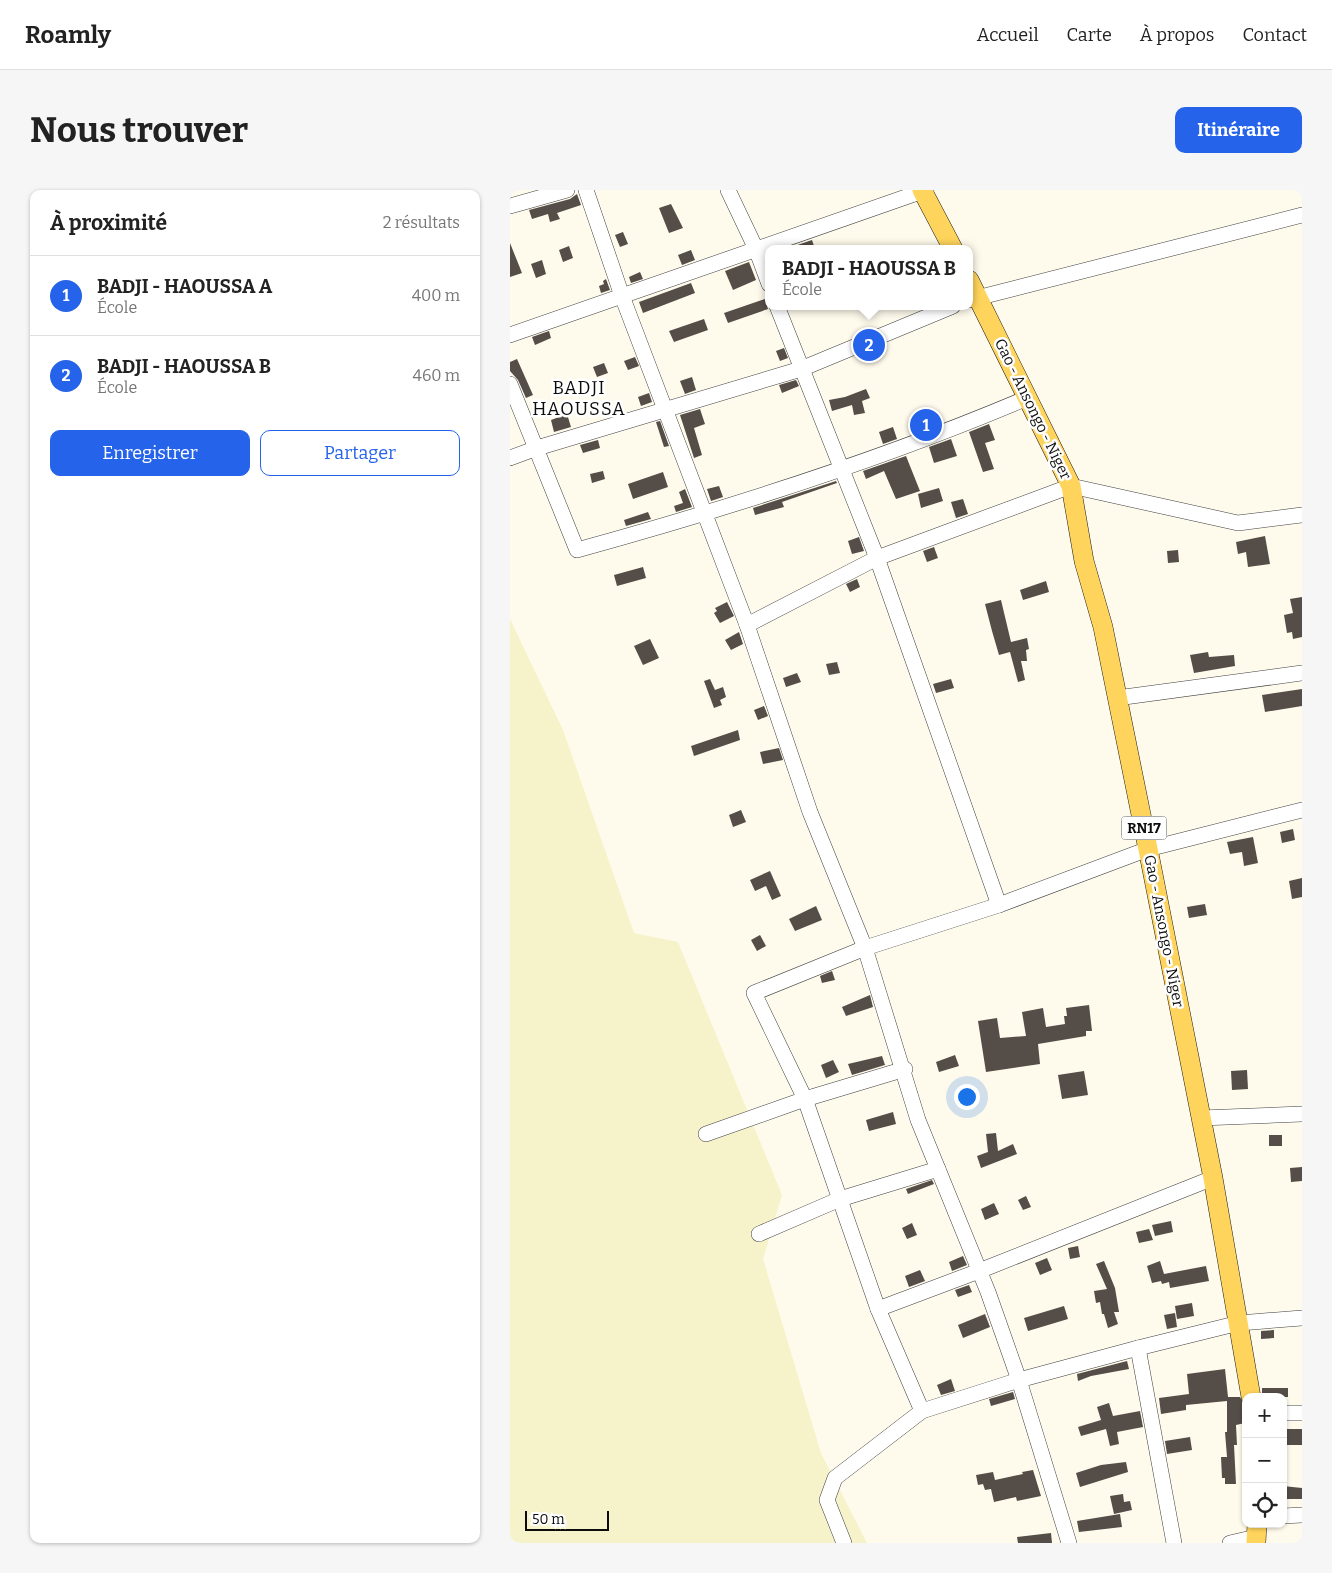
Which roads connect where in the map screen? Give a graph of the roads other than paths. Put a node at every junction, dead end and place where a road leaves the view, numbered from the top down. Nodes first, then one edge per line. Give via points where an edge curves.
1 (567, 190) edge
2 (586, 190) edge
3 (728, 190) edge
4 (924, 190) edge
5 (510, 206) edge
6 (1302, 215) edge
7 (767, 245) edge
8 (951, 245) edge
9 (765, 246) edge
10 (756, 249) junction
11 (765, 273) edge
12 (973, 292) edge
13 (973, 294) edge
14 (622, 296) junction
15 (779, 310) edge
16 (943, 310) edge
17 (510, 336) edge
18 (801, 369) junction
19 (510, 384) edge
20 (1026, 398) junction
21 (667, 411) junction
22 (537, 448) junction
23 (510, 458) edge
24 (843, 470) junction
25 (1071, 486) junction
26 (703, 514) junction
27 (1302, 515) edge
28 (877, 558) junction
29 (747, 626) junction
30 (1302, 674) edge
31 (1118, 698) junction
32 (1302, 810) edge
33 (1148, 849) junction
34 (999, 905) junction
35 (865, 948) junction
36 (904, 1069) junction
37 (805, 1099) junction
38 (1302, 1114) edge
39 (1201, 1118) junction
40 (706, 1134) dead end
41 (938, 1169) junction
42 (1213, 1178) junction
43 (840, 1199) junction
44 (759, 1234) dead end
45 (979, 1271) junction
46 (878, 1310) junction
47 (1302, 1318) edge
48 (1239, 1324) junction
49 (1138, 1348) junction
50 (1019, 1380) junction
51 (1250, 1393) edge
52 (922, 1411) junction
53 (1287, 1413) edge
54 (1302, 1413) edge
55 (1302, 1515) edge
56 (1287, 1516) edge
57 (1256, 1535) edge
58 (844, 1543) edge
59 (1068, 1543) edge
60 (1174, 1543) edge
61 (1230, 1543) edge

1 - 5 street
2 - 14 street
3 - 10 street
4 - 7 street
4 - 8 main road
6 - 12 street
9 - 10 street
10 - 11 street
10 - 14 street
13 - 20 main road, Gao - Ansongo - Niger / RN17
14 - 17 street
14 - 21 street
15 - 18 street
16 - 18 street
18 - 21 street
18 - 24 street
19 - 22 street
20 - 24 street via 944,433
20 - 25 main road, Gao - Ansongo - Niger / RN17
21 - 22 street
21 - 26 street
22 - 23 street
22 - 26 street via 577,550
24 - 26 street
24 - 28 street
25 - 27 street via 1238,524
25 - 28 street
25 - 31 main road, Gao - Ansongo - Niger / RN17 via 1084,561
26 - 29 street
28 - 29 street
28 - 34 street
29 - 35 street via 810,812
30 - 31 street
31 - 33 main road, Gao - Ansongo - Niger / RN17
32 - 33 street
33 - 34 street
33 - 39 main road, Gao - Ansongo - Niger / RN17
34 - 35 street
35 - 36 street
35 - 37 street via 754,993
36 - 37 street
36 - 41 street via 918,1120
37 - 40 street
37 - 43 street
38 - 39 street
39 - 42 main road, Gao - Ansongo - Niger / RN17
41 - 43 street
41 - 45 street
42 - 45 street
42 - 48 main road, Gao - Ansongo - Niger / RN17
43 - 44 street
43 - 46 street
45 - 46 street
45 - 50 street
46 - 52 street
47 - 48 street
48 - 49 street
48 - 51 main road, Gao - Ansongo - Niger / RN17
49 - 50 street
49 - 60 street
50 - 52 street
50 - 59 street
52 - 58 street via 835,1478 827,1500
53 - 54 street
55 - 56 street
57 - 61 street

